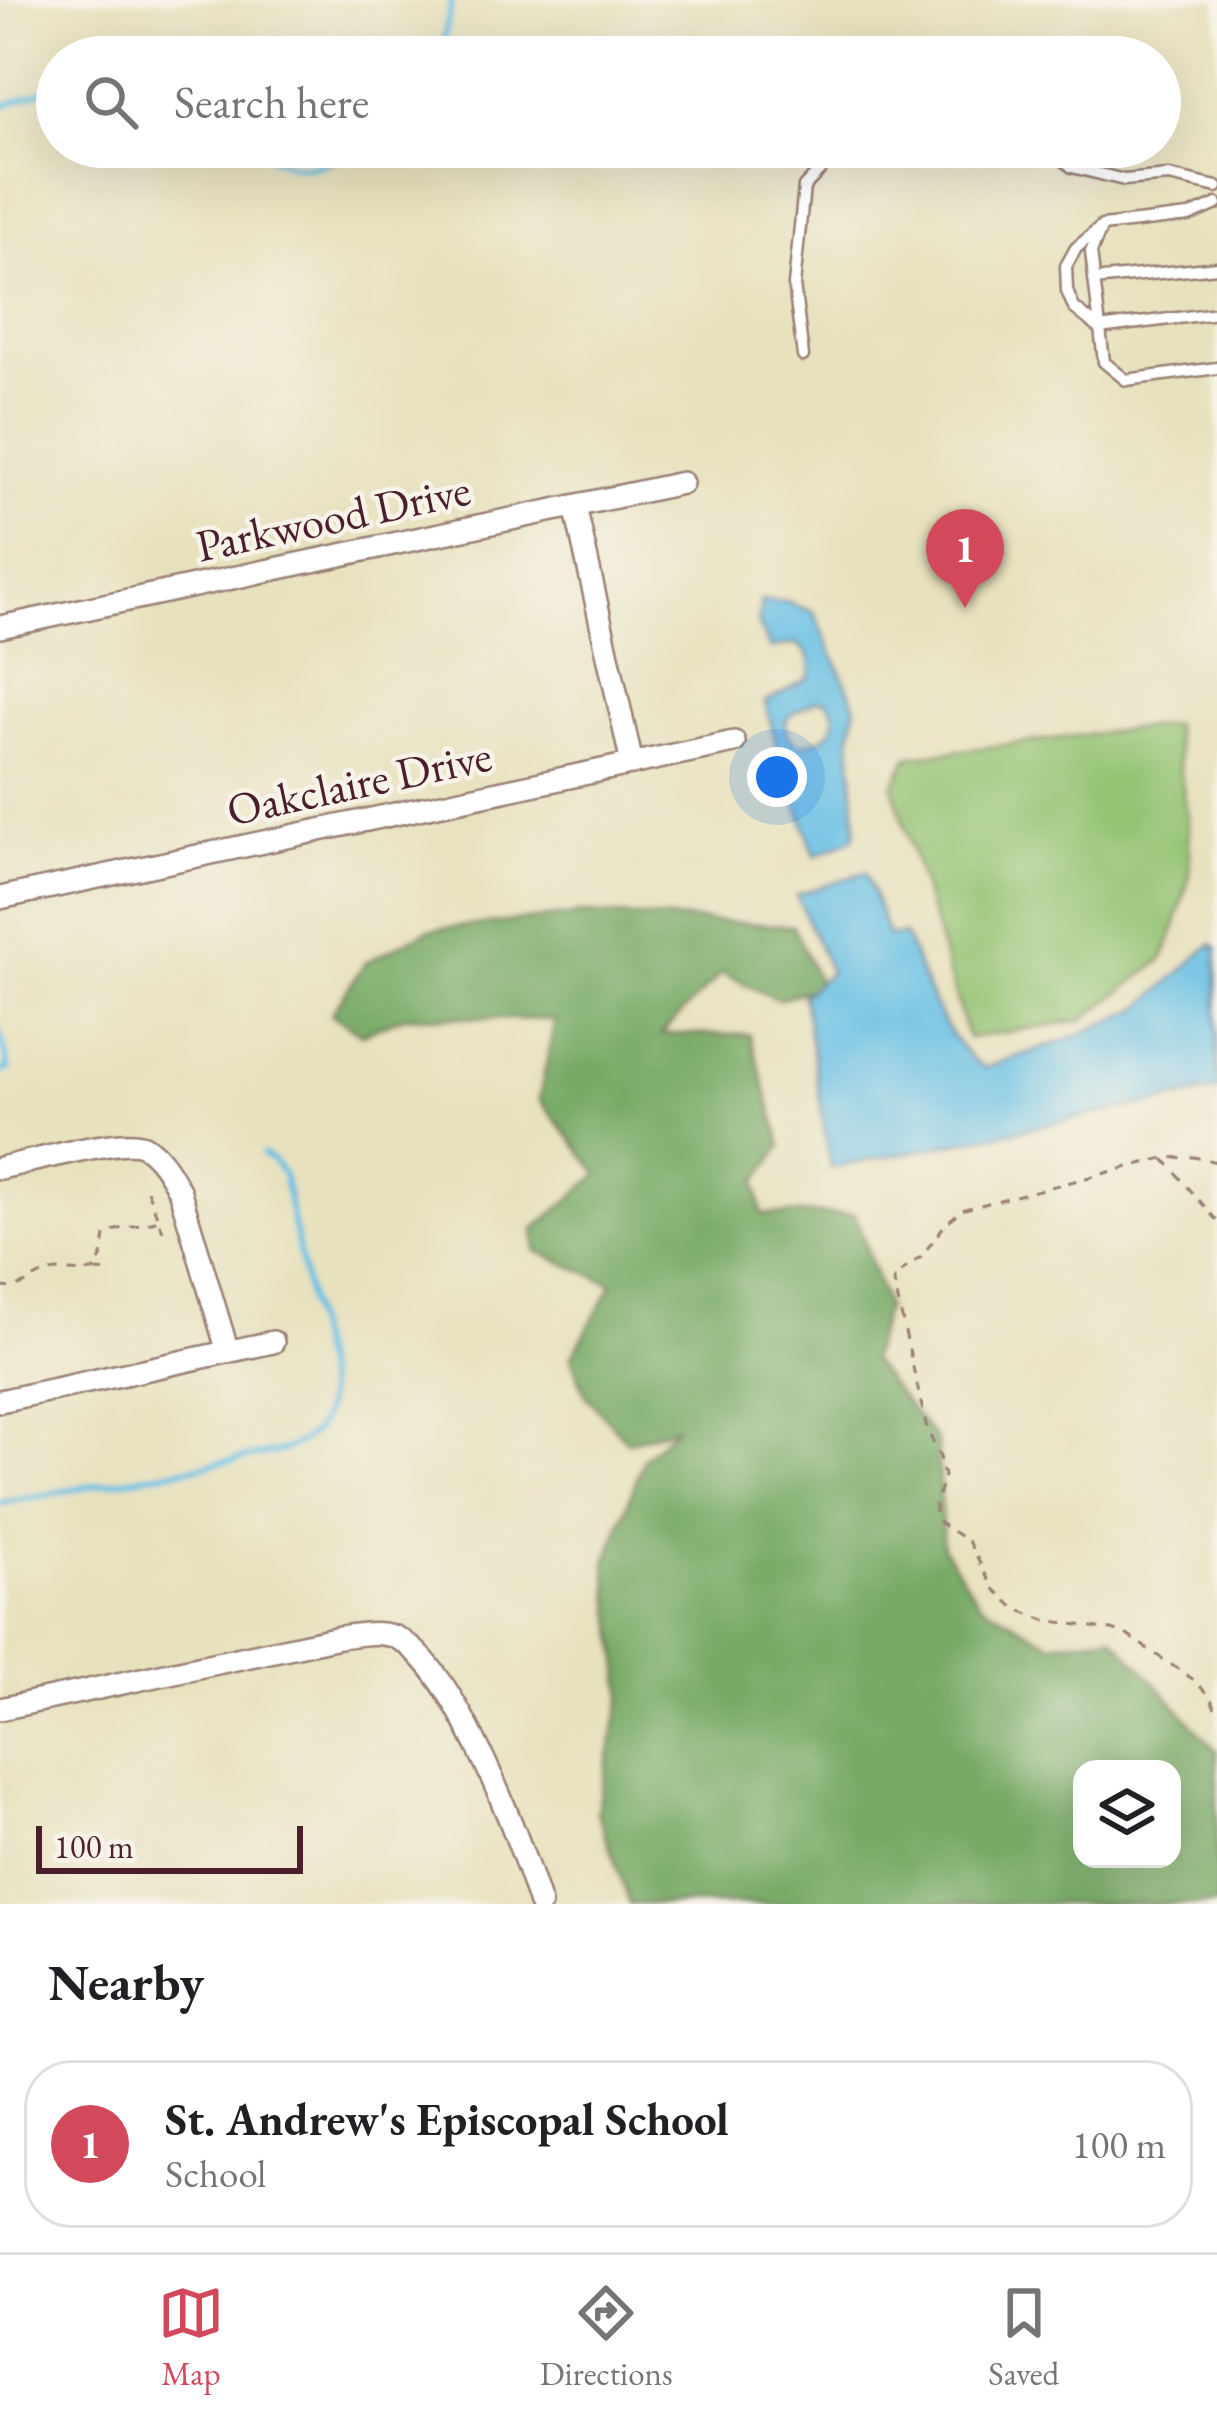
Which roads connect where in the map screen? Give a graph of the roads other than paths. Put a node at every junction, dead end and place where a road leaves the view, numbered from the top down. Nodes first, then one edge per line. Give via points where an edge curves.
1 (822, 168) edge
2 (1076, 168) edge
3 (1217, 187) edge
4 (1217, 205) edge
5 (1102, 226) junction
6 (1217, 267) edge
7 (1094, 280) junction
8 (1217, 314) edge
9 (1099, 328) junction
10 (803, 356) dead end
11 (1217, 368) edge
12 (682, 483) dead end
13 (574, 506) junction
14 (0, 628) edge
15 (734, 742) dead end
16 (632, 764) junction
17 (0, 898) edge
18 (0, 1168) edge
19 (273, 1342) dead end
20 (228, 1352) junction
21 (0, 1401) edge
22 (0, 1709) edge
23 (540, 1904) edge

1 - 10 lane via 804,187 794,286
2 - 3 lane
4 - 5 lane
5 - 7 lane via 1090,253
5 - 9 lane via 1066,266 1074,308
6 - 7 lane
7 - 9 lane
8 - 9 lane
9 - 11 lane via 1104,362 1126,380
12 - 13 street, Parkwood Drive
13 - 14 street, Parkwood Drive
13 - 16 street
15 - 16 street, Oakclaire Drive
16 - 17 street, Oakclaire Drive
18 - 20 street via 123,1143 146,1147 180,1192
19 - 20 street
20 - 21 street
22 - 23 street via 340,1637 395,1637 414,1650 465,1721

